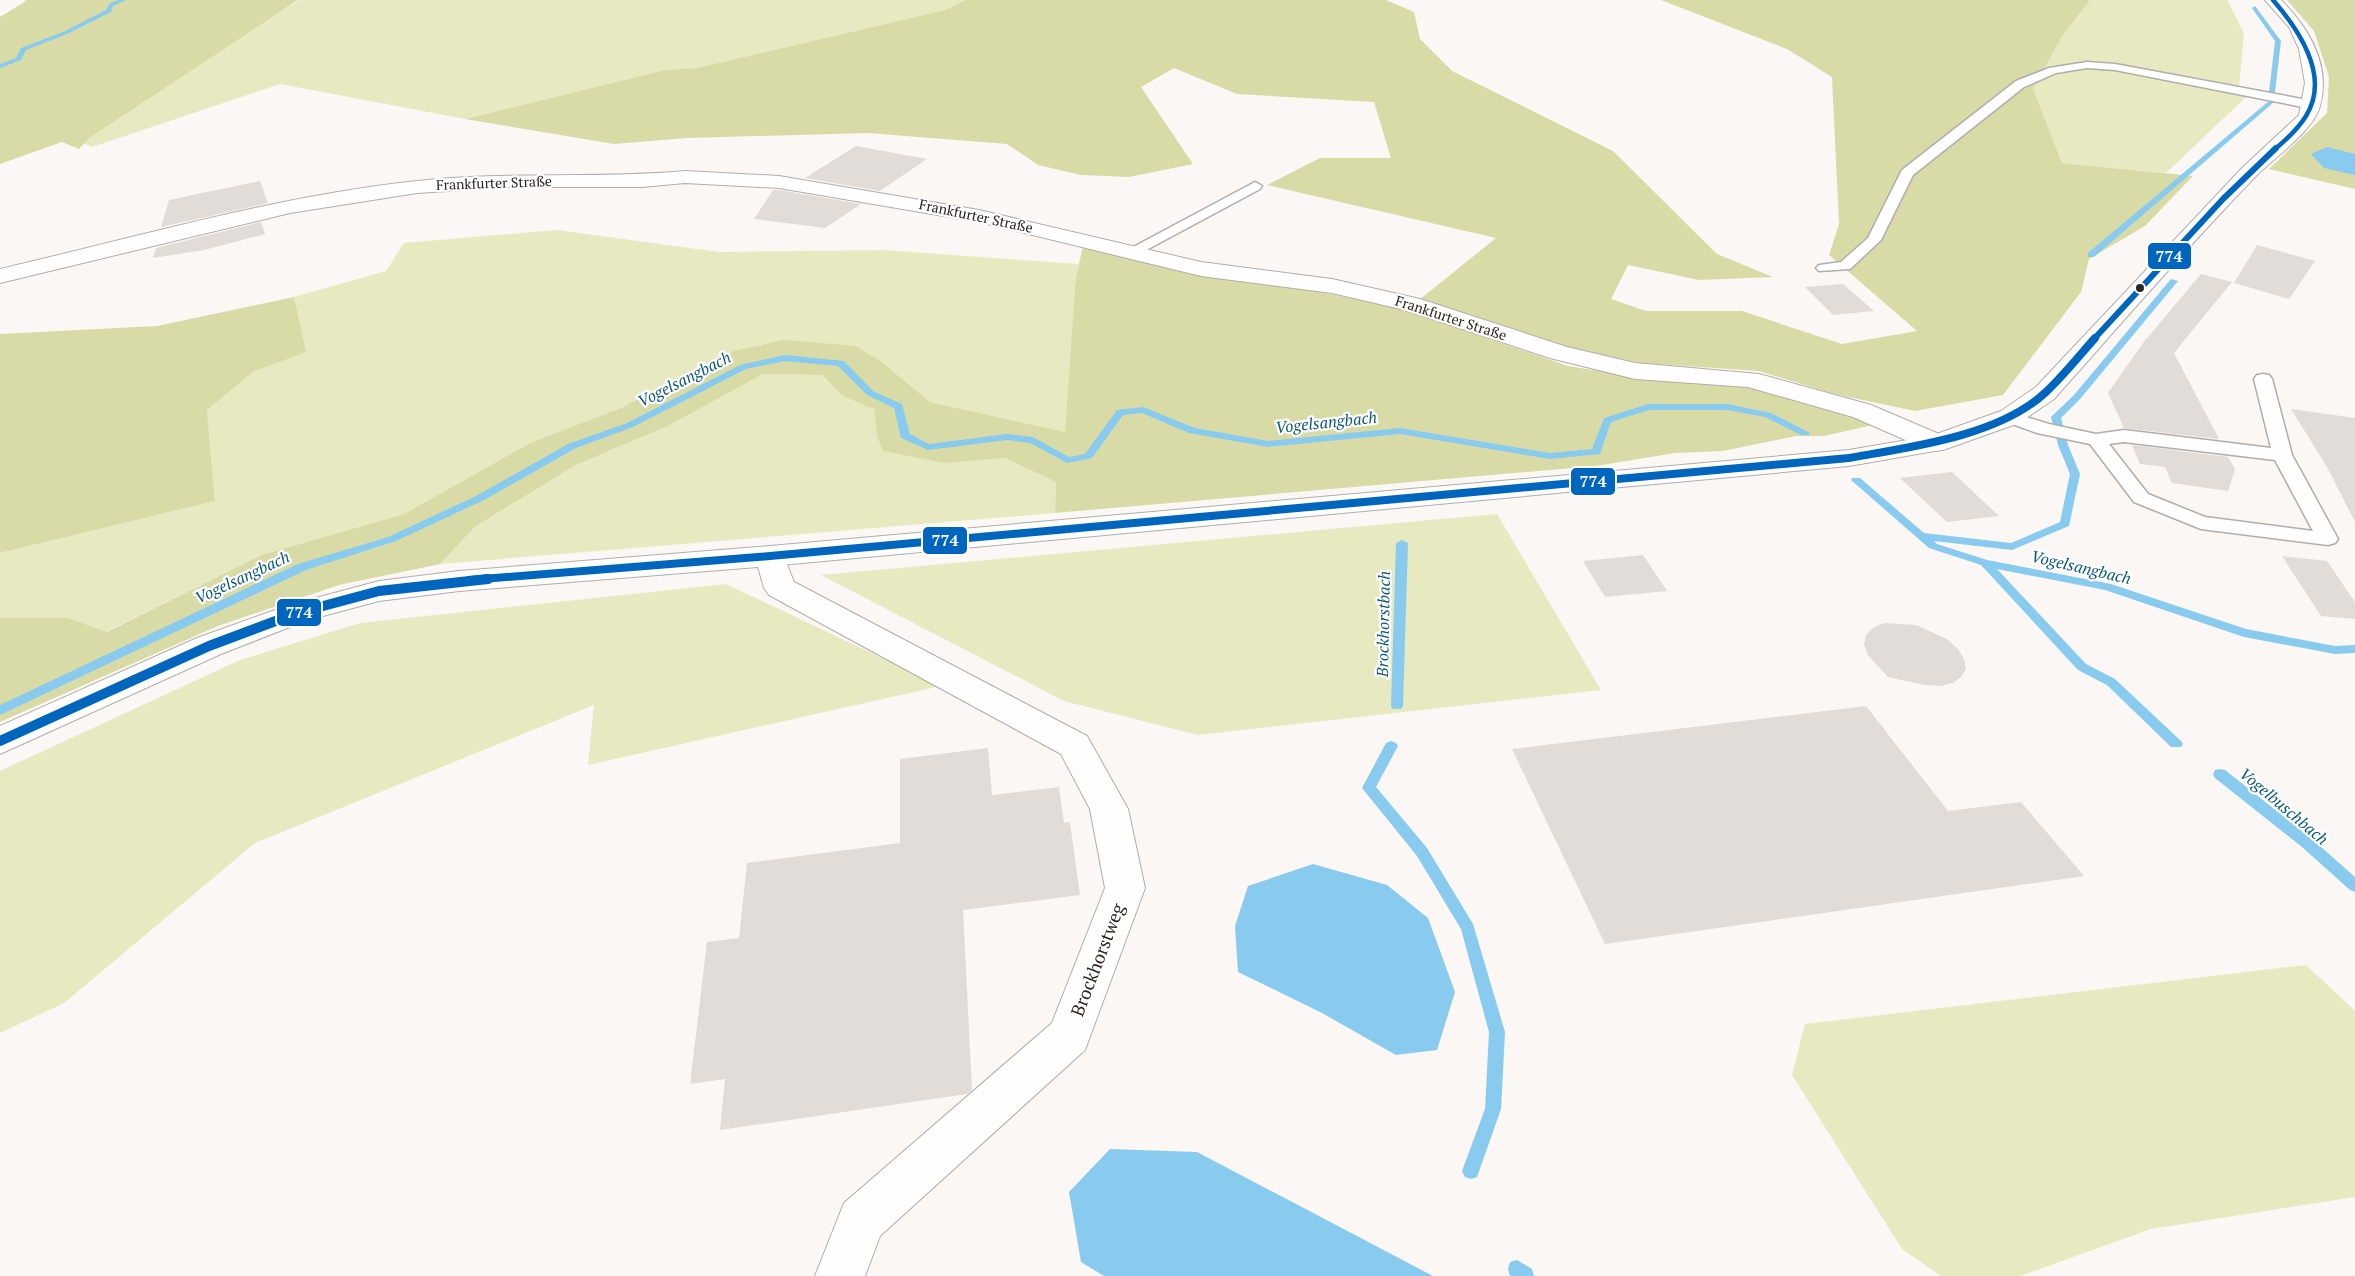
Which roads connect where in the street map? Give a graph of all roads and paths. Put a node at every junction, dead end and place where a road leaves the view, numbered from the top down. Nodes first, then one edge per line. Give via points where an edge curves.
1 (2273, 0) edge
2 (2313, 105) junction
3 (1255, 186) dead end
4 (1132, 252) junction
5 (1824, 268) dead end
6 (0, 276) edge
7 (2263, 379) dead end
8 (2010, 417) junction
9 (2096, 440) junction
10 (1936, 443) junction
11 (2282, 455) junction
12 (770, 556) junction
13 (0, 741) edge
14 (840, 1276) edge

1 - 2 main road via 2297,27 2313,65
2 - 5 lane via 2115,67 2087,64 2053,70 2020,84 1907,172 1874,240 1845,266
2 - 8 main road via 2307,117 2249,172 2045,393
3 - 4 lane
4 - 6 main road, Frankfurter Straße via 921,204 779,182 685,177 642,181 539,180 417,187 323,201
4 - 10 main road, Frankfurter Straße via 1201,269 1332,286 1412,304 1559,353 1635,371 1750,379 1862,411
7 - 11 lane
8 - 9 lane
8 - 10 main road
9 - 11 lane via 2124,436
9 - 11 lane via 2141,498 2201,523 2328,538
10 - 12 main road via 1849,458
12 - 13 main road via 379,591 297,613 209,646
12 - 14 main road, Brockhorstweg via 780,588 1074,745 1109,809 1125,888 1070,1036 861,1220

